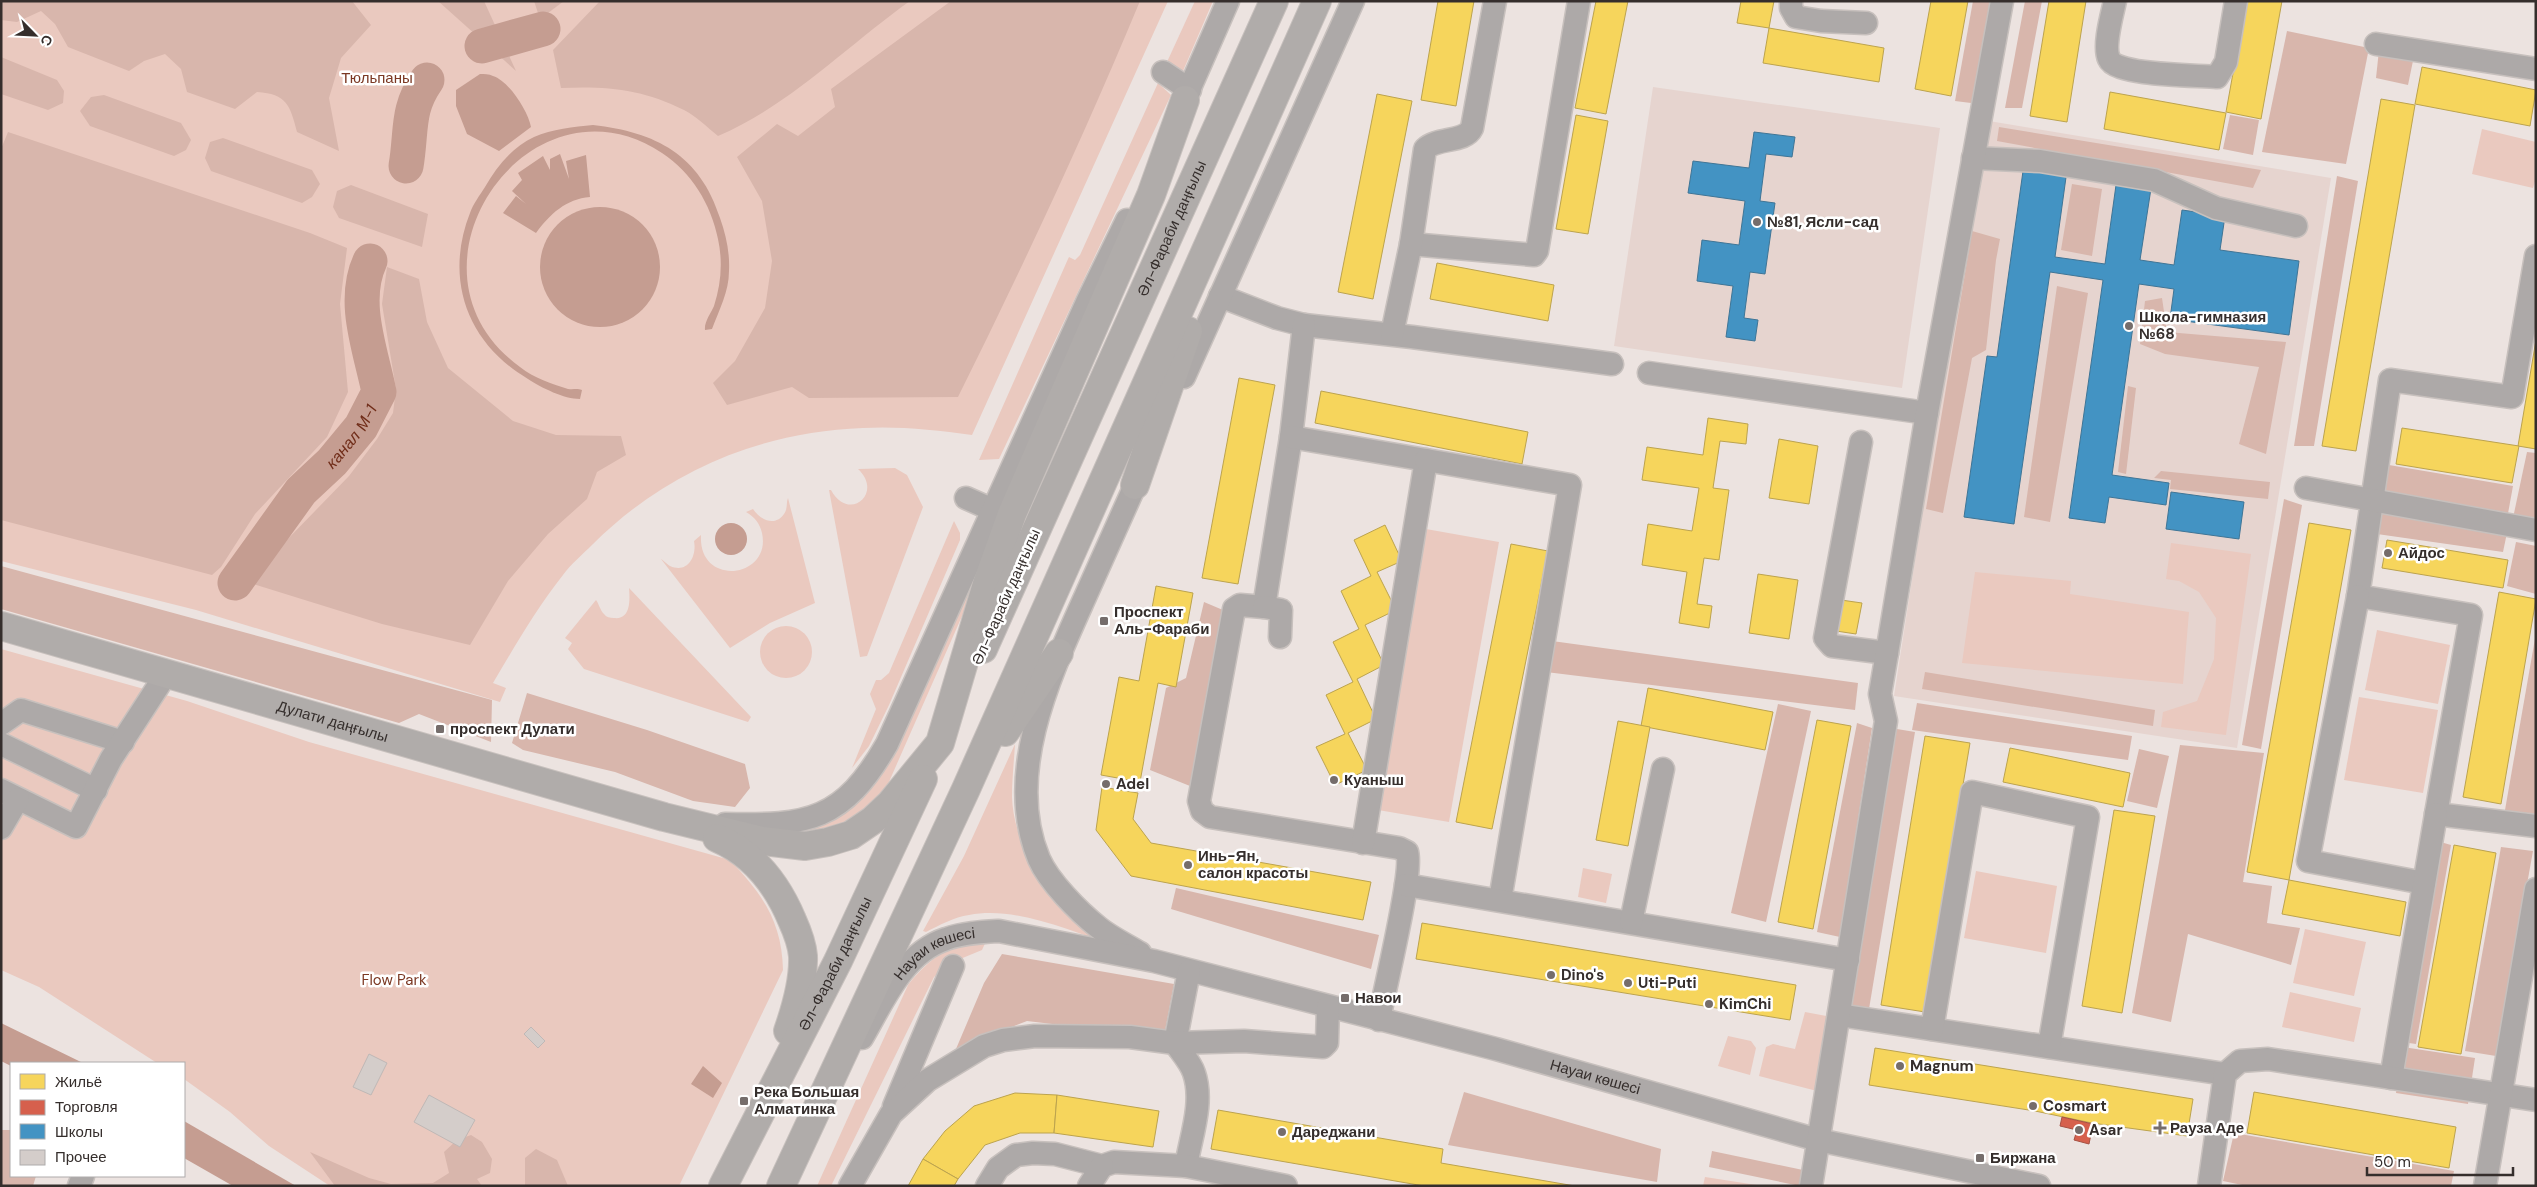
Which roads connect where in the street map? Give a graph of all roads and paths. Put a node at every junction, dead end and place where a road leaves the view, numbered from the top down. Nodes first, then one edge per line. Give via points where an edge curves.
1 (1228, 1) edge
2 (1274, 1) edge
3 (1317, 1) edge
4 (1353, 1) edge
5 (1495, 1) edge
6 (1579, 1) edge
7 (1791, 1) edge
8 (2002, 1) edge
9 (2115, 1) edge
10 (2236, 1) edge
11 (1866, 23) dead end
12 (2376, 44) dead end
13 (2536, 69) edge
14 (1163, 72) dead end
15 (1188, 95) junction
16 (1246, 158) junction
17 (1973, 158) junction
18 (2296, 226) dead end
19 (1411, 244) junction
20 (2536, 256) edge
21 (1220, 296) junction
22 (1304, 326) junction
23 (1392, 334) junction
24 (1612, 364) dead end
25 (1650, 373) dead end
26 (1928, 413) junction
27 (1292, 437) junction
28 (1861, 442) dead end
29 (1426, 460) junction
30 (1135, 485) junction
31 (2306, 488) dead end
32 (966, 498) dead end
33 (2374, 502) junction
34 (993, 510) junction
35 (2536, 530) edge
36 (2358, 596) junction
37 (1264, 607) junction
38 (1, 626) edge
39 (1280, 637) dead end
40 (1060, 653) junction
41 (1887, 653) junction
42 (164, 673) junction
43 (1, 724) edge
44 (123, 742) junction
45 (940, 743) junction
46 (1, 744) edge
47 (1663, 769) dead end
48 (966, 788) junction
49 (96, 790) junction
50 (9, 794) edge
51 (2436, 814) junction
52 (664, 817) junction
53 (694, 824) junction
54 (2536, 826) edge
55 (1, 828) edge
56 (1363, 842) junction
57 (2424, 883) junction
58 (1406, 885) junction
59 (2536, 888) edge
60 (1500, 900) junction
61 (1631, 922) junction
62 (1848, 960) junction
63 (1154, 961) junction
64 (953, 966) dead end
65 (1189, 971) junction
66 (1328, 1007) junction
67 (1839, 1015) junction
68 (1379, 1020) junction
69 (1932, 1029) junction
70 (1175, 1043) junction
71 (2049, 1047) junction
72 (2225, 1074) junction
73 (2391, 1078) junction
74 (2500, 1095) junction
75 (2536, 1100) edge
76 (759, 1112) junction
77 (891, 1114) junction
78 (805, 1136) junction
79 (1818, 1140) junction
80 (1102, 1166) junction
81 (1186, 1166) junction
82 (723, 1186) edge
83 (781, 1186) edge
84 (850, 1186) edge
85 (987, 1186) edge
86 (1089, 1186) edge
87 (1286, 1186) edge
88 (1811, 1186) edge
89 (2039, 1186) edge
90 (2209, 1186) edge
91 (2485, 1186) edge

1 - 15 street
2 - 45 main road, Әл-Фараби даңғылы
3 - 16 main road
4 - 21 street
5 - 19 street via 1472,128 1465,135 1431,143 1425,149
6 - 19 street via 1538,251 1534,255
7 - 11 street via 1796,17
8 - 17 street
9 - 10 street via 2108,58 2116,66 2134,71 2217,76 2226,62
12 - 13 street
14 - 15 street
15 - 34 street via 1088,300
15 - 45 main road via 1151,195 1012,514 987,584
16 - 30 main road
16 - 48 main road
17 - 18 street via 2040,161 2154,180 2216,208
17 - 26 street
19 - 23 street
20 - 33 street via 2512,397 2390,380
21 - 22 street
21 - 30 street
22 - 23 street
22 - 27 street
23 - 24 street
25 - 26 street
26 - 41 street
27 - 29 street
27 - 37 street
28 - 41 street via 1825,638 1832,646
29 - 56 street
29 - 60 street via 1570,485
30 - 40 street
31 - 33 street
32 - 34 street
33 - 35 street
33 - 36 street
34 - 53 street via 887,744 871,773 854,793 836,807 813,818 788,824
36 - 51 street via 2471,615
36 - 57 street via 2308,861
37 - 39 street via 1281,610
37 - 56 street via 1240,605 1234,610 1200,798 1202,811 1210,817
38 - 42 main road, Дулати даңғылы
40 - 48 main road
40 - 63 street, Науаи көшесі via 1028,752 1030,833 1040,861 1064,895 1099,928
41 - 62 street via 1880,694 1886,721
42 - 44 street
42 - 52 main road, Дулати даңғылы
43 - 44 street via 21,710
44 - 49 street
45 - 53 main road via 890,804 852,835 828,842 786,845
45 - 76 main road, Әл-Фараби даңғылы via 838,961
46 - 49 street
47 - 61 street
48 - 78 main road
49 - 50 street via 76,827
50 - 55 street
51 - 54 street
51 - 57 street
52 - 53 main road
52 - 76 main road via 726,842 745,854 767,874 796,929 803,955 802,978 793,1017
56 - 58 street via 1407,852 1410,860
57 - 73 street
58 - 60 street
58 - 68 street
59 - 74 street
60 - 61 street
61 - 62 street
62 - 67 street
63 - 65 street, Науаи көшесі
63 - 78 street, Науаи көшесі via 1000,931 975,932 945,939 924,951 893,984
64 - 77 street
65 - 66 street, Науаи көшесі
65 - 70 street
66 - 68 street, Науаи көшесі
66 - 70 street via 1327,1043 1323,1047 1244,1041
67 - 69 street
67 - 79 street
68 - 79 street, Науаи көшесі via 1496,1049
69 - 71 street
69 - 71 street via 1972,792 2088,817
70 - 77 street via 1130,1037 1035,1036 1003,1040 984,1046 928,1080
70 - 81 street via 1194,1071 1198,1088
71 - 72 street
72 - 73 street via 2240,1061 2268,1060
72 - 90 street
73 - 74 street
74 - 75 street
74 - 91 street
76 - 82 main road, Әл-Фараби даңғылы
77 - 84 street
78 - 83 main road
79 - 88 street
79 - 89 street, Науаи көшесі
80 - 81 street via 1114,1162
80 - 85 street via 1055,1154 1016,1155 998,1168
80 - 86 street
81 - 87 street

